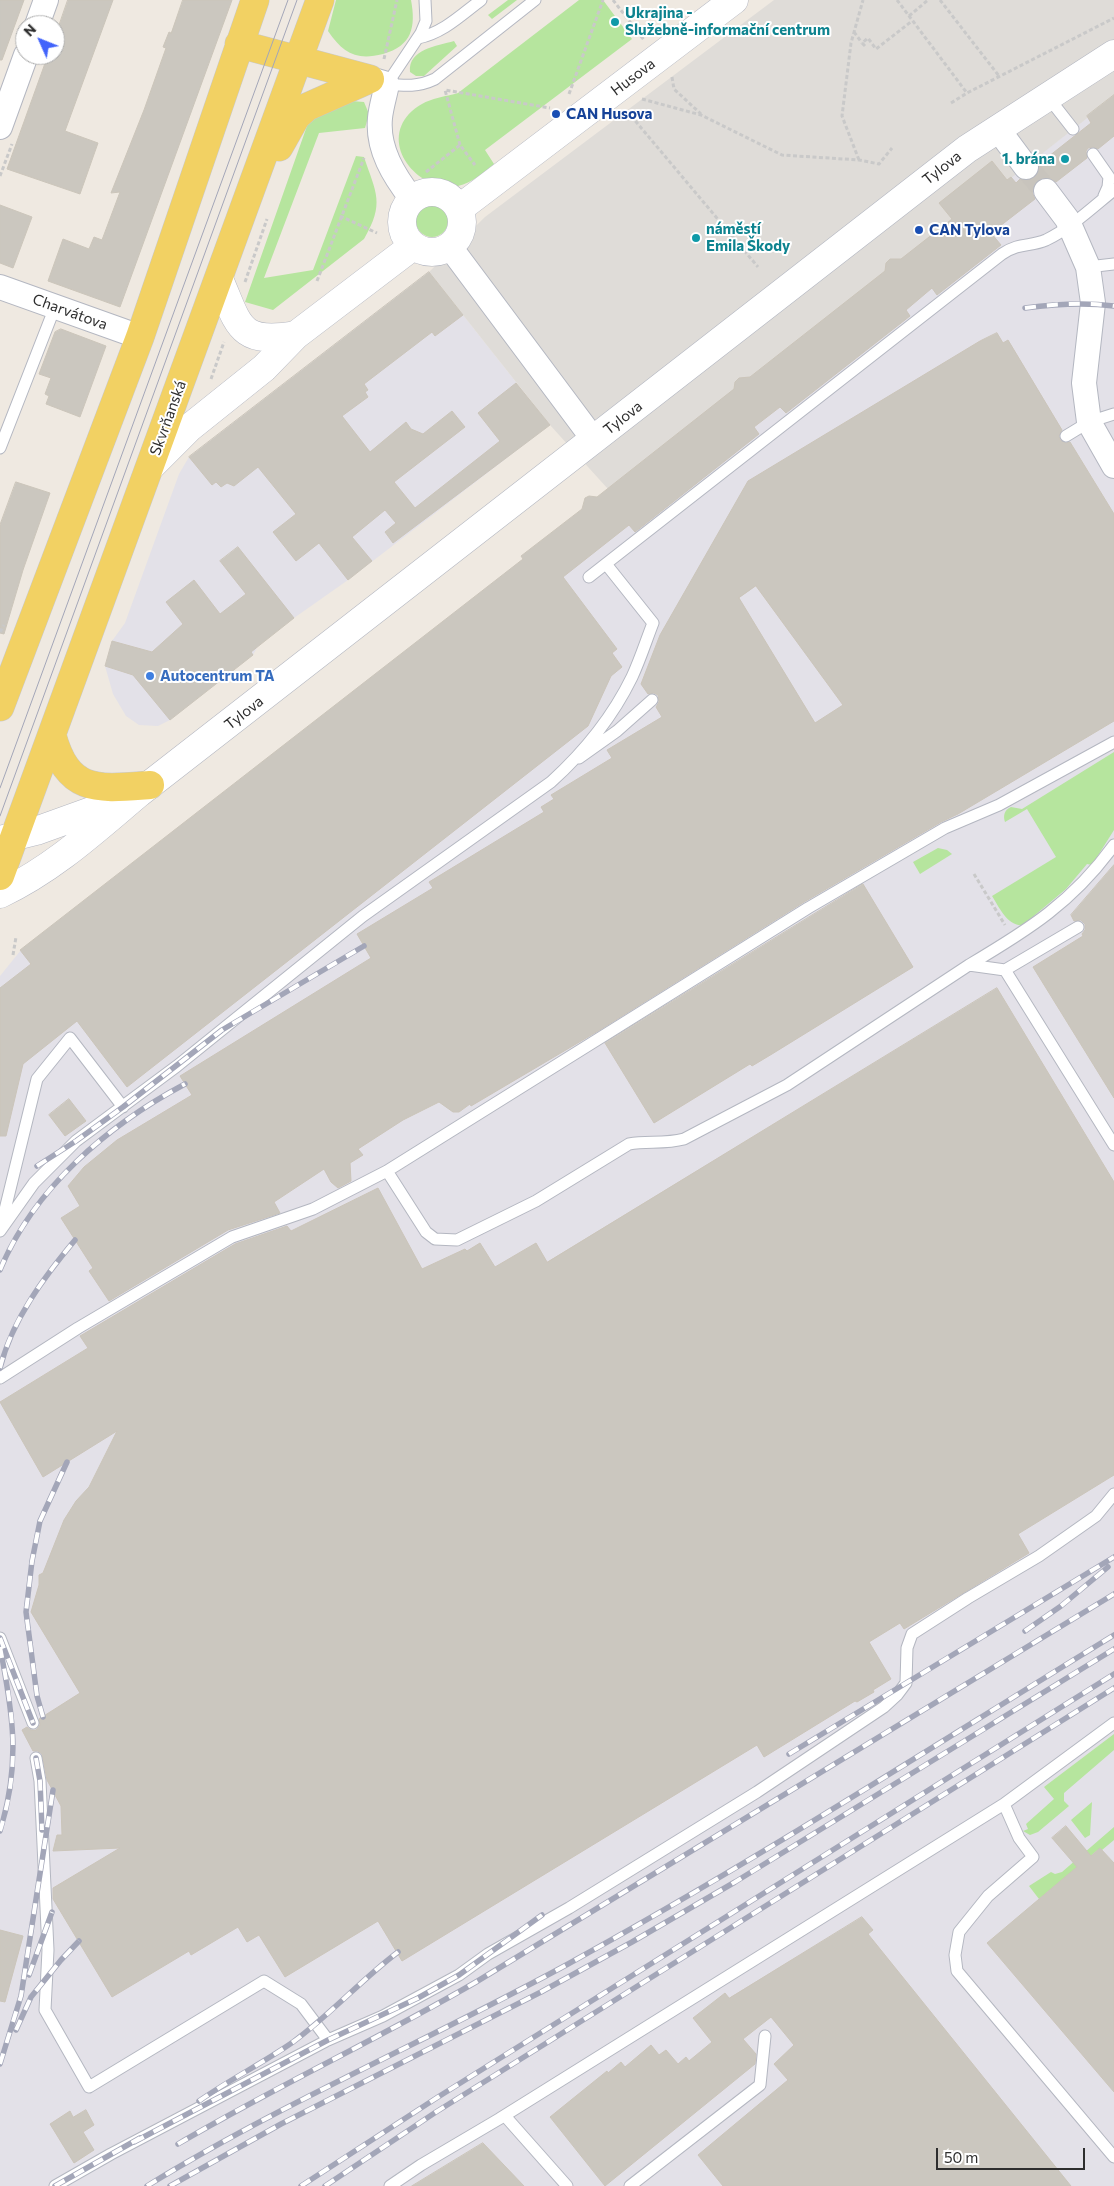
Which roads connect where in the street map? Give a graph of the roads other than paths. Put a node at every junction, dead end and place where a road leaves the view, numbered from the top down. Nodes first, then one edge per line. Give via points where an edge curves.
1 (46, 0) edge
2 (255, 0) edge
3 (320, 0) edge
4 (425, 0) edge
5 (481, 0) edge
6 (535, 0) edge
7 (734, 0) edge
8 (41, 15) edge
9 (418, 38) junction
10 (239, 44) junction
11 (1114, 54) edge
12 (297, 60) junction
13 (22, 65) edge
14 (379, 82) junction
15 (1047, 96) junction
16 (0, 127) edge
17 (997, 128) junction
18 (1073, 129) dead end
19 (1093, 154) dead end
20 (1026, 167) tunnel mouth
21 (1114, 190) edge
22 (1046, 191) tunnel mouth
23 (412, 199) junction
24 (1100, 201) junction
25 (245, 207) junction
26 (460, 208) junction
27 (1070, 225) junction
28 (413, 246) junction
29 (450, 247) junction
30 (1114, 264) edge
31 (1088, 267) junction
32 (219, 279) junction
33 (0, 287) edge
34 (55, 307) junction
35 (296, 335) junction
36 (140, 337) junction
37 (1114, 414) edge
38 (1088, 422) junction
39 (1066, 436) dead end
40 (594, 440) junction
41 (0, 448) edge
42 (151, 466) junction
43 (1114, 466) edge
44 (606, 564) junction
45 (589, 577) dead end
46 (3, 697) edge
47 (652, 700) dead end
48 (52, 735) junction
49 (1114, 742) edge
50 (568, 766) junction
51 (145, 789) junction
52 (8, 838) edge
53 (1114, 845) edge
54 (0, 876) edge
55 (0, 894) edge
56 (1078, 927) dead end
57 (969, 965) junction
58 (1006, 970) junction
59 (123, 1107) junction
60 (1114, 1145) edge
61 (387, 1171) junction
62 (0, 1378) edge
63 (1114, 1494) edge
64 (0, 1638) edge
65 (33, 1723) dead end
66 (1114, 1723) edge
67 (36, 1758) dead end
68 (1004, 1804) junction
69 (765, 2036) dead end
70 (328, 2040) junction
71 (505, 2116) junction
72 (1114, 2157) edge
73 (55, 2186) edge
74 (390, 2186) edge
75 (566, 2186) edge
76 (630, 2186) edge

1 - 8 street
2 - 10 main road
3 - 12 main road, Skvrňanská
4 - 9 lane via 426,20
5 - 9 lane via 444,28
6 - 14 lane via 435,79 411,87
7 - 26 street, Husova
9 - 14 lane
10 - 12 main road
10 - 36 main road
11 - 15 street, Tylova
12 - 14 main road
12 - 25 main road, Skvrňanská
13 - 16 street
14 - 23 street via 382,144 395,175
14 - 25 main road via 314,103 296,117
15 - 17 street, Tylova
15 - 18 lane
17 - 20 street
17 - 40 street, Tylova
19 - 24 lane via 1109,176 1108,187
21 - 24 lane
22 - 27 street
23 - 26 street via 420,194 438,192 455,200
23 - 28 street via 405,207 402,228
24 - 27 lane
25 - 32 main road, Skvrňanská
26 - 29 street via 461,234
27 - 31 street
27 - 44 lane via 1044,241 1018,246 1002,254
28 - 29 street via 431,253
28 - 35 street
29 - 40 street
30 - 31 lane
31 - 38 street via 1093,303 1084,383
32 - 35 street via 240,324 254,336 273,339
32 - 42 main road, Skvrňanská
33 - 34 street, Charvátova
34 - 36 street, Charvátova
34 - 41 lane
35 - 42 street via 264,368 189,428
36 - 46 main road
37 - 38 lane
38 - 39 lane
38 - 43 street
40 - 51 street, Tylova
42 - 48 main road, Skvrňanská
44 - 45 lane
44 - 50 lane via 653,623 632,678 608,718
47 - 50 lane via 617,732
48 - 51 main road via 61,761 79,780 109,789
48 - 52 main road, Skvrňanská
49 - 61 lane via 999,805 945,828 816,903
50 - 59 lane via 551,782 363,916
51 - 52 street, Tylova via 66,821
51 - 55 street, Tylova via 66,854
52 - 54 main road, Skvrňanská
53 - 57 lane via 1098,867 1062,904
56 - 58 lane
57 - 58 lane
57 - 61 lane via 787,1085 684,1138 669,1143 629,1144 536,1201 457,1240 435,1239 426,1232
58 - 60 lane
59 - 59 lane via 70,1038 37,1079 0,1231 49,1166 76,1141
61 - 62 lane via 314,1208 232,1237
63 - 70 lane via 1096,1516 1039,1556 912,1634 907,1648 906,1683 884,1706 757,1792 570,1908 488,1954 460,1975 383,2016
64 - 65 lane
66 - 68 lane
67 - 70 lane via 40,1781 48,1950 45,2010 89,2087 264,1981 301,2004
68 - 71 lane
68 - 72 lane via 1033,1857 988,1896 959,1932 955,1955 957,1971
69 - 76 lane via 760,2085
70 - 73 lane
71 - 74 lane
71 - 75 lane

